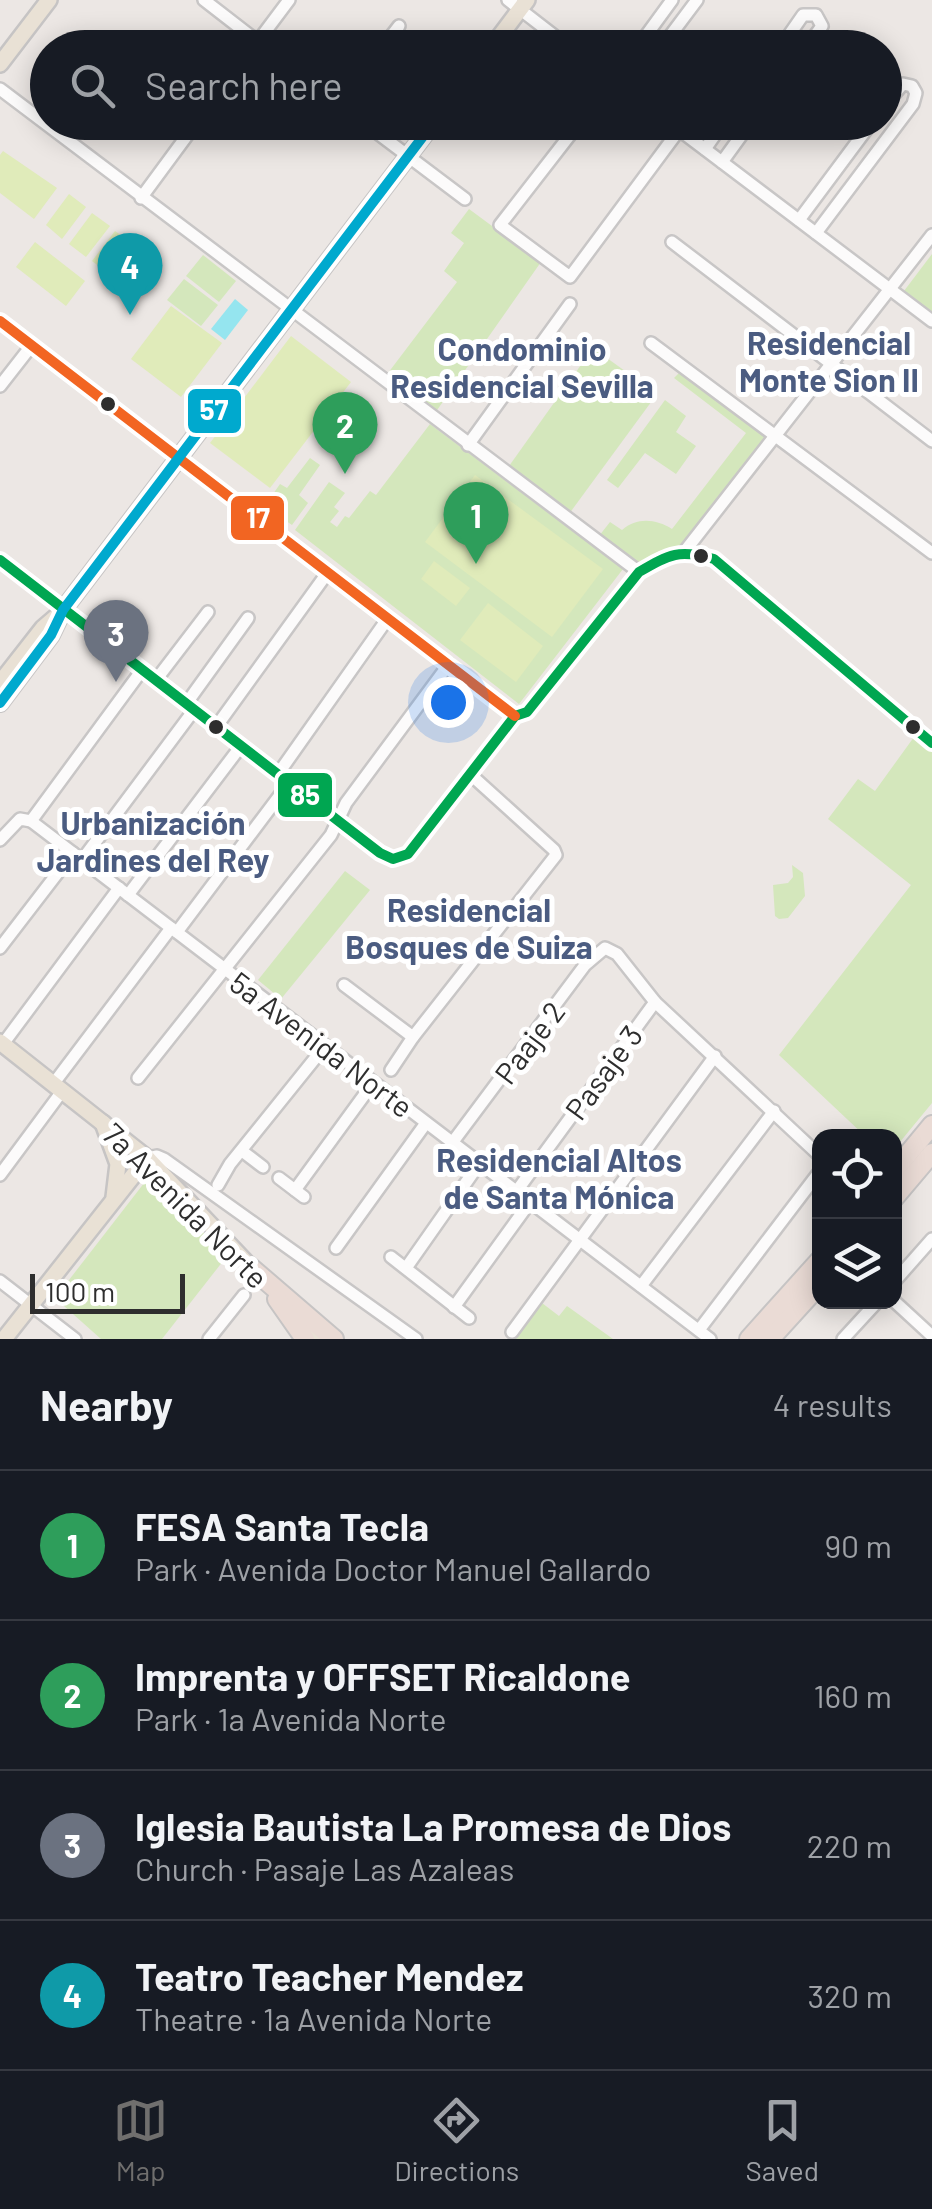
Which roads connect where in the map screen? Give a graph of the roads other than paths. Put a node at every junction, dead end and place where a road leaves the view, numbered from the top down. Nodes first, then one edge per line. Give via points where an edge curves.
1 (49, 0) edge
2 (204, 0) edge
3 (288, 0) edge
4 (672, 0) edge
5 (697, 0) edge
6 (518, 3) edge
7 (399, 26) dead end
8 (241, 30) edge
9 (269, 30) edge
10 (396, 30) edge
11 (502, 30) edge
12 (549, 30) edge
13 (650, 30) edge
14 (674, 30) edge
15 (793, 30) edge
16 (819, 30) edge
17 (0, 64) edge
18 (902, 85) edge
19 (0, 88) edge
20 (30, 111) edge
21 (902, 119) edge
22 (67, 140) edge
23 (184, 140) edge
24 (386, 140) edge
25 (421, 140) edge
26 (566, 140) edge
27 (664, 140) edge
28 (693, 140) edge
29 (711, 140) edge
30 (738, 140) edge
31 (859, 140) edge
32 (886, 140) edge
33 (705, 149) junction
34 (408, 157) junction
35 (722, 162) junction
36 (142, 198) junction
37 (465, 199) dead end
38 (799, 220) junction
39 (816, 234) junction
40 (932, 235) edge
41 (672, 242) dead end
42 (890, 289) junction
43 (570, 304) dead end
44 (290, 310) junction
45 (932, 320) edge
46 (0, 321) edge
47 (651, 343) dead end
48 (32, 345) junction
49 (832, 364) junction
50 (0, 386) edge
51 (775, 436) junction
52 (932, 440) edge
53 (468, 445) junction
54 (178, 456) junction
55 (685, 551) junction
56 (932, 554) edge
57 (0, 560) edge
58 (328, 572) junction
59 (639, 572) junction
60 (63, 610) junction
61 (208, 612) dead end
62 (248, 618) dead end
63 (388, 618) junction
64 (448, 664) junction
65 (142, 670) junction
66 (156, 680) junction
67 (0, 683) edge
68 (0, 703) edge
69 (190, 706) junction
70 (516, 716) junction
71 (216, 727) junction
72 (932, 744) edge
73 (242, 746) junction
74 (278, 774) junction
75 (470, 774) junction
76 (289, 782) junction
77 (30, 820) junction
78 (339, 820) junction
79 (0, 840) edge
80 (77, 856) junction
81 (123, 892) junction
82 (174, 930) junction
83 (0, 948) edge
84 (224, 969) junction
85 (344, 985) dead end
86 (655, 1002) junction
87 (413, 1037) junction
88 (2, 1043) edge
89 (325, 1046) junction
90 (715, 1056) junction
91 (391, 1070) dead end
92 (138, 1078) dead end
93 (374, 1083) junction
94 (59, 1086) junction
95 (774, 1111) junction
96 (102, 1120) junction
97 (426, 1123) junction
98 (932, 1125) edge
99 (452, 1143) junction
100 (812, 1148) edge
101 (242, 1151) junction
102 (932, 1153) edge
103 (148, 1158) junction
104 (902, 1161) edge
105 (480, 1164) junction
106 (263, 1167) dead end
107 (0, 1175) edge
108 (279, 1178) dead end
109 (812, 1182) edge
110 (218, 1185) dead end
111 (902, 1189) edge
112 (516, 1192) junction
113 (530, 1202) junction
114 (109, 1209) junction
115 (932, 1238) edge
116 (579, 1239) junction
117 (336, 1248) dead end
118 (392, 1257) dead end
119 (249, 1266) junction
120 (406, 1268) junction
121 (812, 1269) edge
122 (902, 1273) edge
123 (0, 1281) edge
124 (641, 1286) junction
125 (272, 1290) junction
126 (812, 1293) edge
127 (244, 1295) dead end
128 (32, 1305) junction
129 (454, 1307) junction
130 (902, 1308) edge
131 (871, 1309) edge
132 (468, 1318) dead end
133 (218, 1327) junction
134 (699, 1330) junction
135 (512, 1332) dead end
136 (932, 1336) edge
137 (4, 1339) edge
138 (75, 1339) edge
139 (209, 1339) edge
140 (226, 1339) edge
141 (305, 1339) edge
142 (319, 1339) edge
143 (334, 1339) edge
144 (416, 1339) edge
145 (710, 1339) edge
146 (749, 1339) edge
147 (770, 1339) edge
148 (843, 1339) edge

1 - 17 main road
2 - 8 street
3 - 9 street
4 - 13 street
5 - 14 street
6 - 11 main road
6 - 12 street
7 - 10 street
15 - 16 street via 803,15 816,16
18 - 21 street via 916,93
19 - 20 street
22 - 36 street
23 - 36 street
24 - 34 street
25 - 34 main road
26 - 27 street via 500,224 570,277
28 - 33 street
29 - 33 street
30 - 35 street
31 - 38 street
32 - 39 street
33 - 35 street
34 - 37 street
34 - 44 main road
35 - 38 street
36 - 44 street
38 - 39 street
39 - 42 street
40 - 42 street
41 - 49 street
42 - 45 street
42 - 49 street
43 - 53 street
44 - 53 street
44 - 54 main road
46 - 48 street
47 - 51 street
48 - 50 street
48 - 54 street
49 - 51 street
49 - 52 street
51 - 55 street
51 - 56 street
53 - 59 street
54 - 58 street
54 - 60 main road
55 - 59 street
55 - 72 street via 714,559
57 - 60 street
58 - 63 street
58 - 71 street
59 - 70 street via 526,712
60 - 65 street
60 - 67 main road
60 - 68 main road
61 - 66 street
62 - 69 street
63 - 64 street
63 - 74 street
64 - 70 street
64 - 78 street
65 - 66 street
65 - 77 street
66 - 69 street
69 - 71 street
69 - 80 street
70 - 75 street
71 - 73 street
73 - 74 street
73 - 81 street
74 - 76 street
75 - 78 street via 408,854 393,860
75 - 87 street via 556,855
76 - 78 street
76 - 82 street
77 - 79 street via 20,819
77 - 80 street, 5a Avenida Norte
78 - 84 street
80 - 81 street, 5a Avenida Norte
80 - 83 street
81 - 82 street, 5a Avenida Norte
81 - 88 street
82 - 84 street, 5a Avenida Norte
82 - 94 street
84 - 89 street, 5a Avenida Norte
84 - 92 street
85 - 87 street
86 - 90 street
86 - 99 street, Paaje 2 via 611,949 600,950
86 - 112 street, Pasaje 3
87 - 91 street
88 - 94 main road, 7a Avenida Norte
89 - 93 street, 5a Avenida Norte
89 - 101 street
90 - 95 street
90 - 116 street
93 - 97 street, 5a Avenida Norte
93 - 108 street via 300,1193
94 - 96 main road, 7a Avenida Norte
94 - 107 street
95 - 100 street
95 - 124 street
96 - 103 main road, 7a Avenida Norte
96 - 114 main road via 119,1174
97 - 99 street, 5a Avenida Norte
97 - 117 street
98 - 104 highway
99 - 105 street, 5a Avenida Norte
101 - 106 street
101 - 110 street
102 - 111 highway
103 - 114 main road
103 - 119 main road, 7a Avenida Norte
103 - 144 street via 164,1159
105 - 112 street, 5a Avenida Norte
105 - 120 street
109 - 134 street
112 - 113 street, 5a Avenida Norte
113 - 116 street, 5a Avenida Norte
113 - 129 street
114 - 128 main road
115 - 122 street
116 - 124 street, 5a Avenida Norte
116 - 135 street
118 - 120 street
119 - 125 main road, 7a Avenida Norte
119 - 143 highway
120 - 129 street
121 - 146 highway
123 - 128 street
124 - 134 street, 5a Avenida Norte
125 - 141 highway
125 - 142 main road, 7a Avenida Norte
126 - 147 highway
127 - 133 street
128 - 137 main road
128 - 138 street
129 - 132 street
130 - 136 street
131 - 148 street
133 - 139 street
133 - 140 street
134 - 145 street, 5a Avenida Norte

